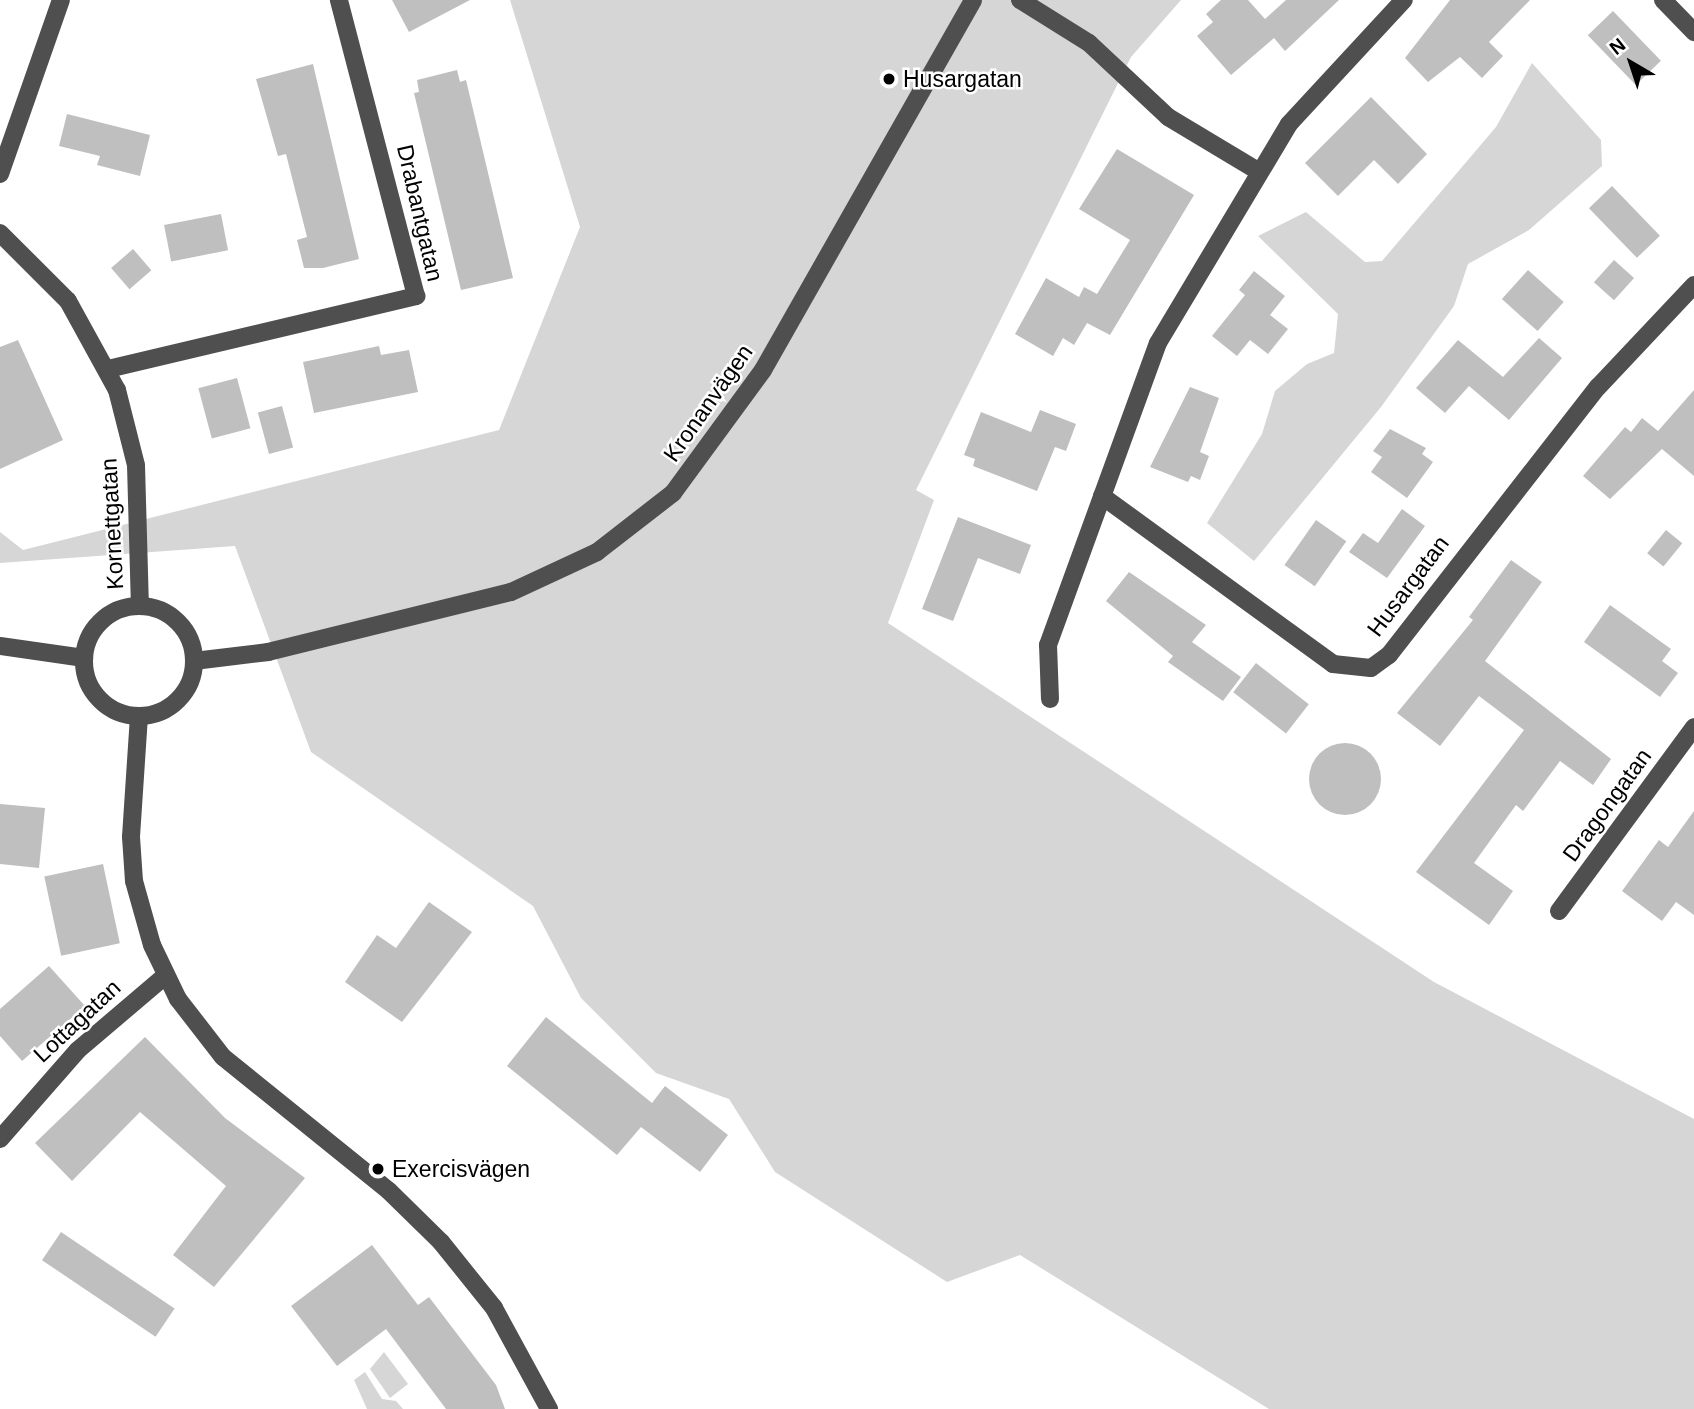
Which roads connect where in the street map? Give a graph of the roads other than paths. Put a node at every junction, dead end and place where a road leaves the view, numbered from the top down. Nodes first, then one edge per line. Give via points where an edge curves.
1 (61, 0) edge
2 (339, 0) edge
3 (974, 0) edge
4 (1020, 0) edge
5 (1404, 0) edge
6 (1663, 0) edge
7 (1694, 32) edge
8 (1258, 171) junction
9 (0, 174) edge
10 (0, 233) edge
11 (1694, 285) edge
12 (108, 369) junction
13 (1102, 496) junction
14 (140, 605) junction
15 (0, 646) edge
16 (84, 658) junction
17 (194, 661) junction
18 (1049, 699) dead end
19 (139, 716) junction
20 (1694, 727) edge
21 (1559, 911) dead end
22 (165, 976) junction
23 (0, 1139) edge
24 (549, 1409) edge

1 - 9 street
2 - 12 street, Drabantgatan via 416,296
3 - 17 street, Kronanvägen via 763,370 673,493 597,552 511,592 268,652
4 - 8 street via 1089,43 1168,117
5 - 8 street via 1289,124
6 - 7 street
8 - 13 street via 1158,343
10 - 12 street, Kornettgatan via 68,301
11 - 13 street, Husargatan via 1598,387 1389,655 1371,668 1333,664
12 - 14 street, Kornettgatan via 135,455
13 - 18 street via 1048,645
14 - 16 street via 105,617 89,636
14 - 17 street via 175,619 190,638
15 - 16 street
16 - 19 street via 88,683 103,703
17 - 19 street via 181,697
19 - 22 street via 131,837 134,881
20 - 21 street, Dragongatan
22 - 23 street, Lottagatan via 78,1050
22 - 24 street via 223,1057 389,1191 441,1242 494,1308

